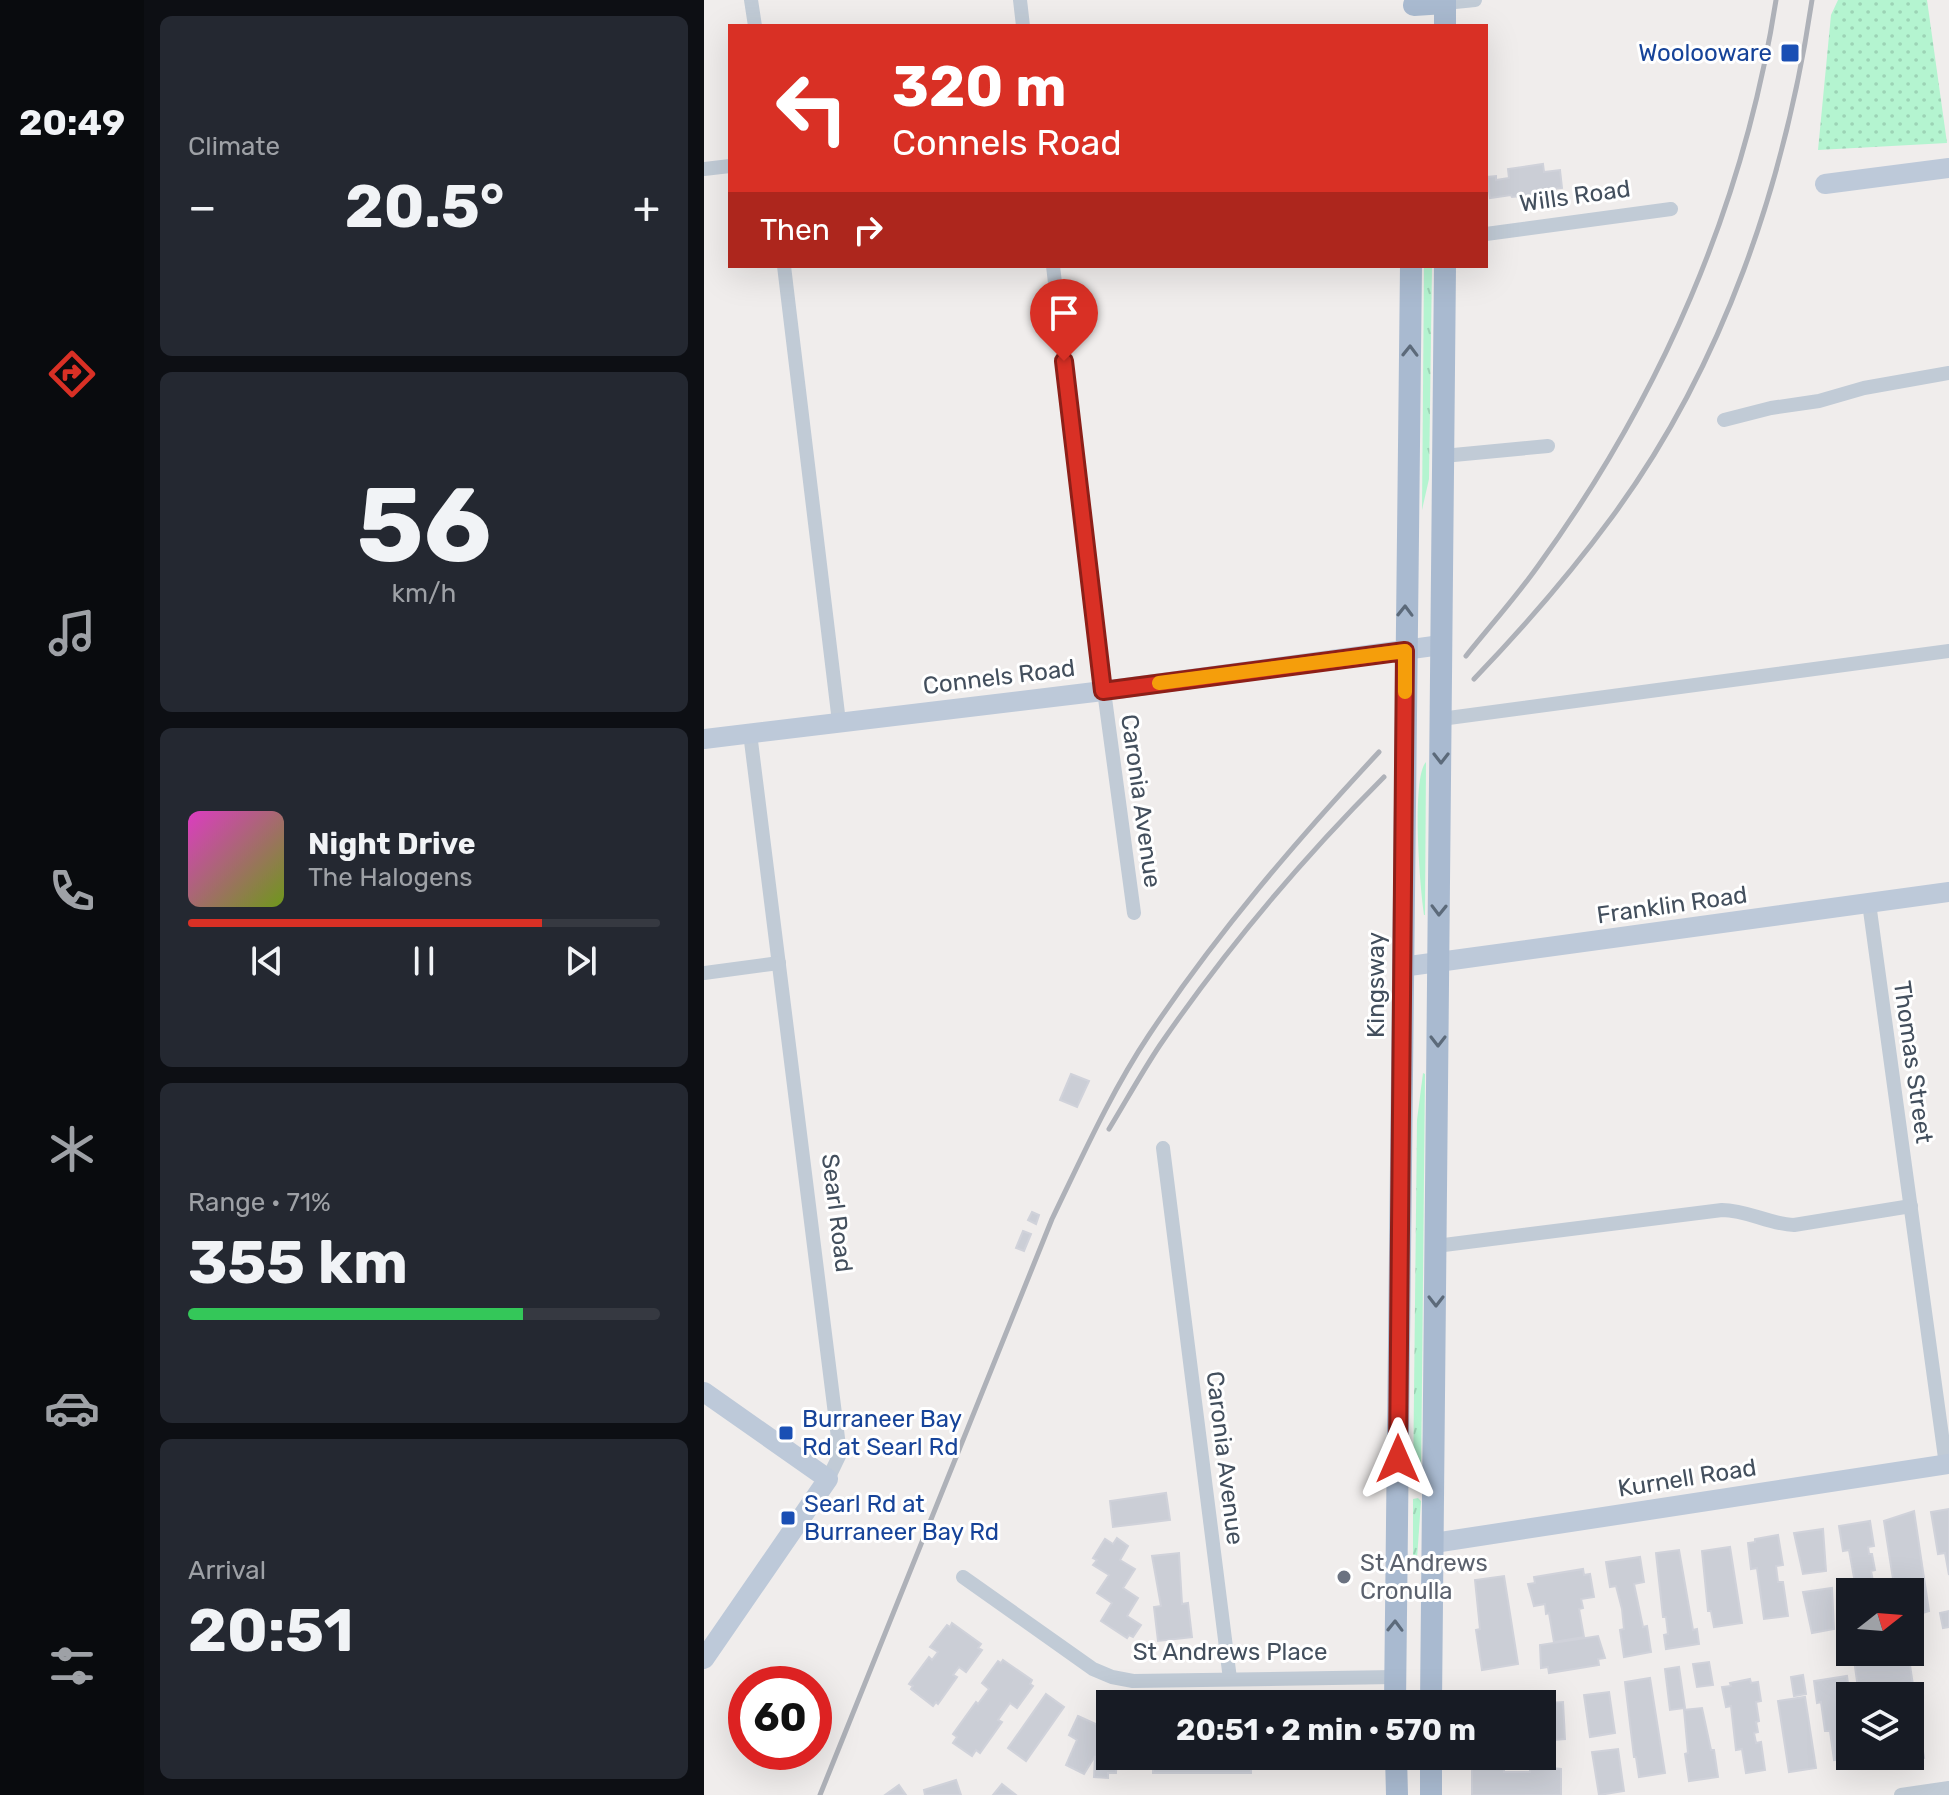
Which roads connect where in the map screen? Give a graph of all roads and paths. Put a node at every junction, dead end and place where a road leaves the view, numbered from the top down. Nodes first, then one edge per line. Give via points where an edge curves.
1 (751, 0) edge
2 (1020, 0) edge
3 (1475, 0) edge
4 (1445, 2) edge
5 (1414, 10) edge
6 (755, 24) edge
7 (1023, 24) edge
8 (1445, 24) edge
9 (728, 166) edge
10 (1949, 168) edge
11 (704, 169) edge
12 (1825, 184) dead end
13 (1671, 209) dead end
14 (1488, 234) edge
15 (784, 268) edge
16 (1053, 268) edge
17 (1411, 268) edge
18 (1445, 268) edge
19 (1949, 373) edge
20 (1724, 420) dead end
21 (1548, 446) dead end
22 (1443, 456) junction
23 (1441, 645) junction
24 (1405, 651) junction
25 (1949, 651) edge
26 (1103, 691) junction
27 (1441, 719) junction
28 (839, 722) junction
29 (750, 733) junction
30 (704, 739) edge
31 (1949, 892) edge
32 (1869, 903) junction
33 (1134, 913) dead end
34 (779, 963) junction
35 (1438, 963) junction
36 (1402, 967) junction
37 (704, 973) edge
38 (1163, 1148) dead end
39 (1911, 1206) junction
40 (1436, 1246) junction
41 (704, 1392) edge
42 (1948, 1464) edge
43 (828, 1479) junction
44 (1434, 1543) junction
45 (963, 1577) dead end
46 (704, 1659) edge
47 (1395, 1677) junction
48 (1431, 1678) junction
49 (1230, 1679) junction
50 (1395, 1690) edge
51 (1431, 1690) edge
52 (1396, 1770) edge
53 (1431, 1770) edge
54 (1949, 1788) edge
55 (1397, 1795) edge
56 (1431, 1795) edge
57 (1901, 1795) edge

1 - 6 street
2 - 7 street
3 - 4 street
4 - 5 main road
4 - 8 main road
9 - 11 street
10 - 12 street
13 - 14 street, Wills Road
15 - 28 street
16 - 26 street, Caronia Avenue
24 -> 17 main road, Kingsway
18 - 22 main road
19 - 20 street
21 - 22 street
22 - 23 main road
23 - 24 street, Connels Road
23 - 27 main road
24 - 26 street, Connels Road
24 - 36 main road, Kingsway
25 - 27 street
26 - 28 street, Connels Road
26 - 33 street, Caronia Avenue
27 -> 35 main road
28 - 29 street, Connels Road
29 - 30 street, Connels Road
29 - 34 street, Searl Road
31 - 32 street, Franklin Road
32 - 35 street, Franklin Road
32 - 39 street, Thomas Street
34 - 37 street
34 - 43 street, Searl Road via 840,1454
35 - 36 street, Franklin Road
35 -> 40 main road
47 -> 36 main road, Kingsway
38 - 49 street, Caronia Avenue
39 - 40 street via 1794,1225 1722,1210
39 - 42 street, Thomas Street
40 -> 44 main road
41 - 43 street
42 - 44 street, Kurnell Road
43 - 46 street, Searl Road
44 - 48 main road
45 - 49 street, St Andrews Place via 1112,1677
47 - 48 main road, St Andrews Place
47 - 49 street, St Andrews Place
47 - 50 main road, Kingsway
48 - 51 main road
52 - 55 main road
53 - 56 main road
54 - 57 street

